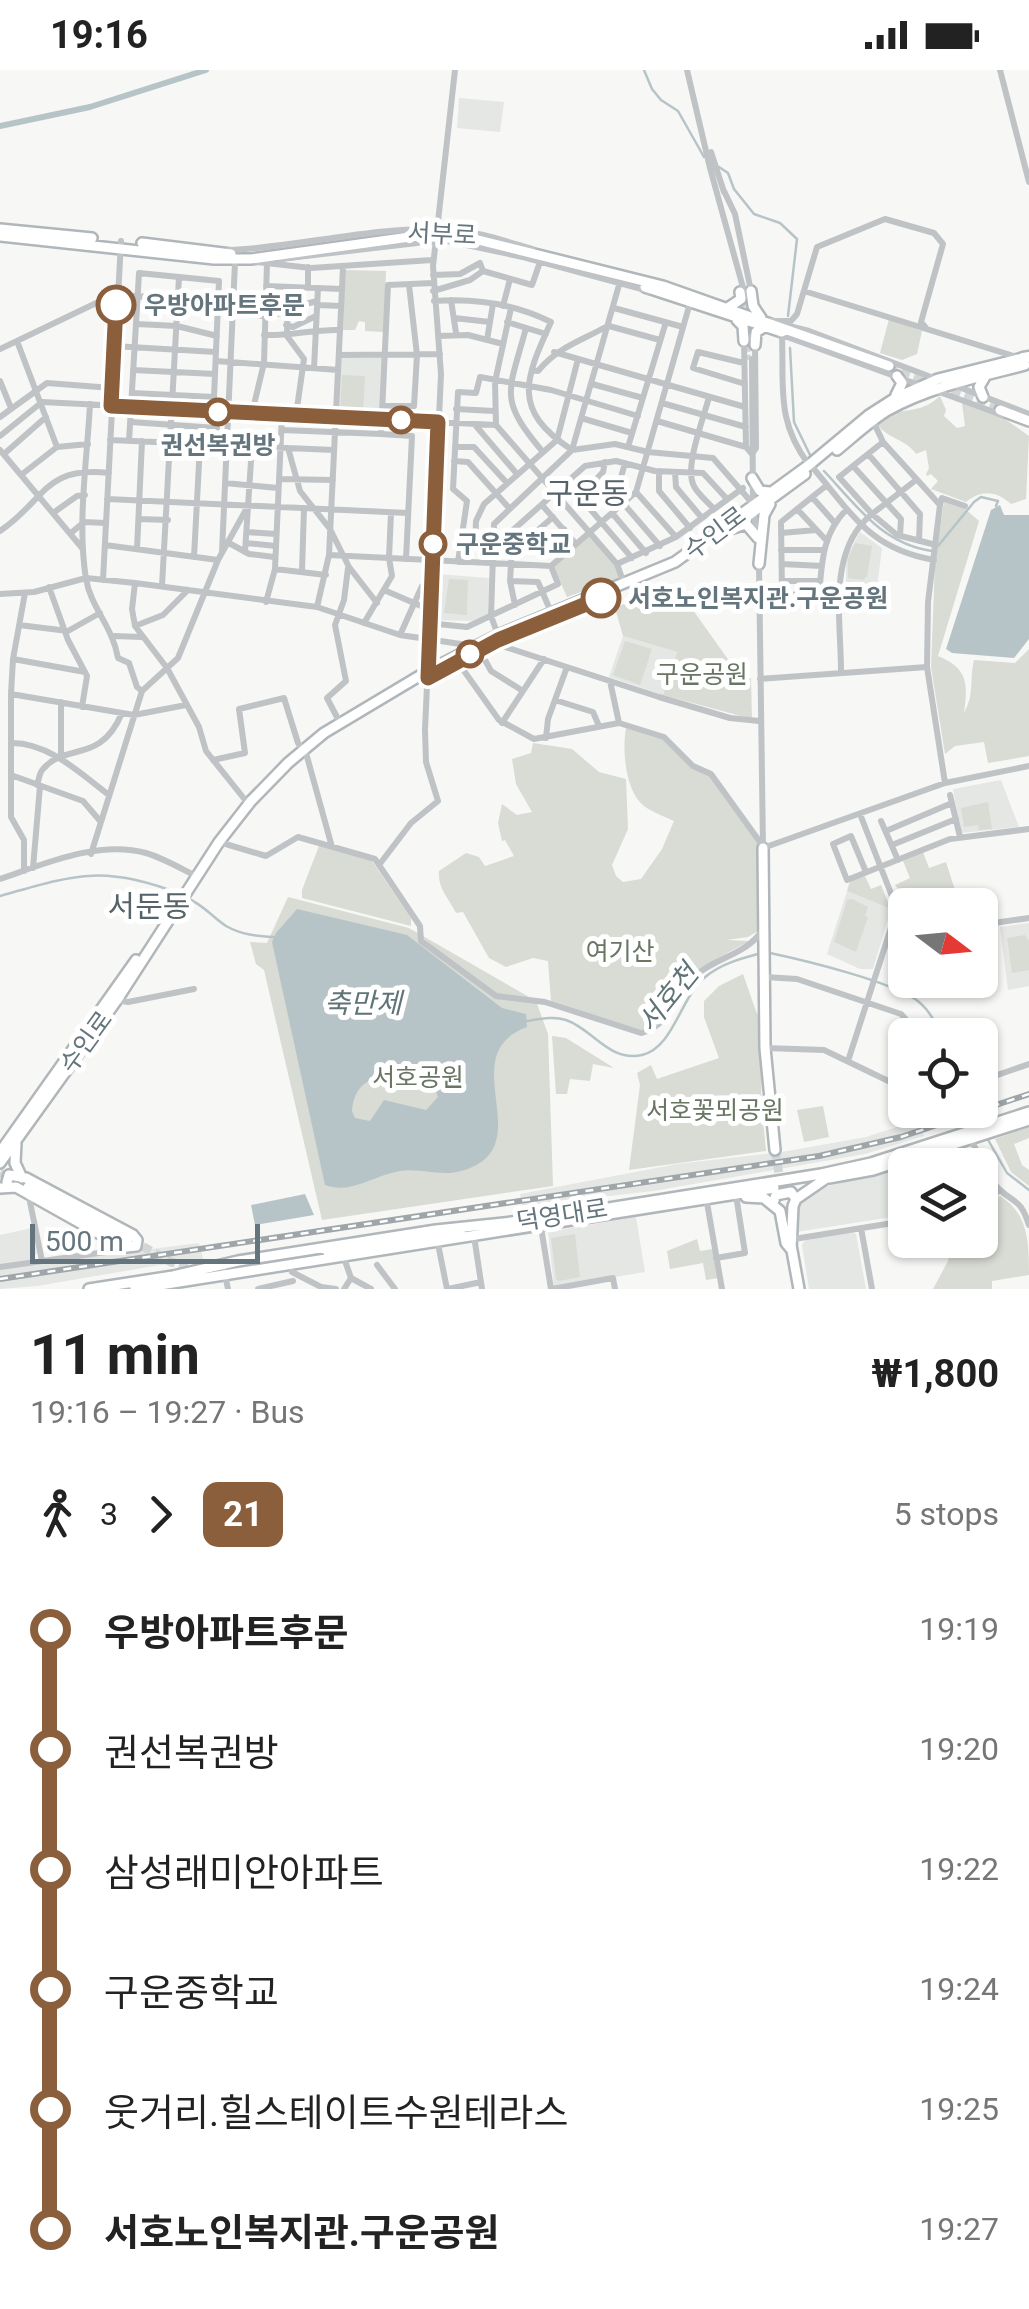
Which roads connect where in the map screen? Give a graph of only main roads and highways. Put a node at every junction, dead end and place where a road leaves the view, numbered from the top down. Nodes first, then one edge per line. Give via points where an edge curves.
1 (0, 232) edge
2 (418, 235) tunnel mouth
3 (459, 236) tunnel mouth
4 (661, 289) junction
5 (728, 307) junction
6 (734, 318) junction
7 (765, 322) junction
8 (744, 341) road end
9 (756, 345) road end
10 (1026, 361) edge
11 (984, 371) junction
12 (983, 397) road end
13 (892, 400) junction
14 (1001, 409) tunnel mouth
15 (1029, 419) edge
16 (811, 467) junction
17 (752, 478) road end
18 (771, 496) junction
19 (754, 507) junction
20 (730, 529) junction
21 (758, 538) road end
22 (759, 564) road end
23 (493, 643) junction
24 (427, 675) junction
25 (304, 752) junction
26 (763, 848) road end
27 (1029, 1112) edge
28 (1029, 1120) edge
29 (998, 1127) joint
30 (995, 1128) edge
31 (15, 1136) junction
32 (972, 1136) junction
33 (0, 1143) edge
34 (776, 1150) tunnel mouth
35 (0, 1152) edge
36 (0, 1165) edge
37 (825, 1179) junction
38 (15, 1185) edge
39 (706, 1196) junction
40 (733, 1196) junction
41 (783, 1198) tunnel mouth
42 (796, 1199) junction
43 (773, 1204) junction
44 (479, 1232) junction
45 (792, 1244) junction
46 (240, 1266) junction
47 (224, 1270) junction
48 (89, 1289) edge
49 (135, 1289) edge
50 (799, 1289) edge

1 - 2 main road, 서부로 via 269,258
3 - 4 main road, 서부로
4 - 5 main road, 서부로
4 - 6 main road, 서부로
5 - 7 main road, 서부로
5 - 7 main road via 745,291
6 - 7 main road, 서부로
6 - 8 main road via 743,326
7 - 9 main road
7 - 13 main road, 서부로 via 891,371 902,387
10 - 11 main road, 수인로
11 - 12 main road
11 - 13 main road, 수인로 via 920,385
11 - 16 main road, 수인로 via 884,412
13 - 16 main road, 수인로
14 - 15 main road
16 - 18 main road, 수인로
17 - 18 main road
18 - 19 main road, 수인로
18 - 22 main road
19 - 20 main road, 수인로
19 - 23 main road, 수인로 via 688,554
20 - 21 main road via 746,524
20 - 23 main road, 수인로 via 659,576
23 - 24 main road, 수인로
23 - 24 main road, 수인로
24 - 25 main road, 수인로
24 - 25 main road, 수인로 via 339,722
25 - 31 main road, 수인로 via 219,842
26 - 34 main road via 766,1048
27 - 29 main road, 덕영대로
28 - 29 main road, 덕영대로
30 - 32 main road, 덕영대로
31 - 33 main road
31 - 35 main road, 수인로
31 - 36 main road, 수인로
31 - 38 main road
32 - 37 main road, 덕영대로
32 - 39 main road, 덕영대로
36 - 38 main road
37 - 40 main road, 덕영대로
37 - 42 main road
38 - 38 main road via 110,1234 129,1242
39 - 40 main road, 덕영대로
39 - 44 main road, 덕영대로
40 - 43 main road
41 - 45 main road
42 - 43 main road via 791,1192 776,1194
42 - 45 main road
43 - 45 main road via 786,1244
44 - 46 main road, 덕영대로
44 - 46 main road, 덕영대로 via 436,1230
44 - 46 main road, 덕영대로 via 291,1269
45 - 50 main road
46 - 47 main road, 덕영대로
47 - 48 main road, 덕영대로
47 - 49 main road, 덕영대로

